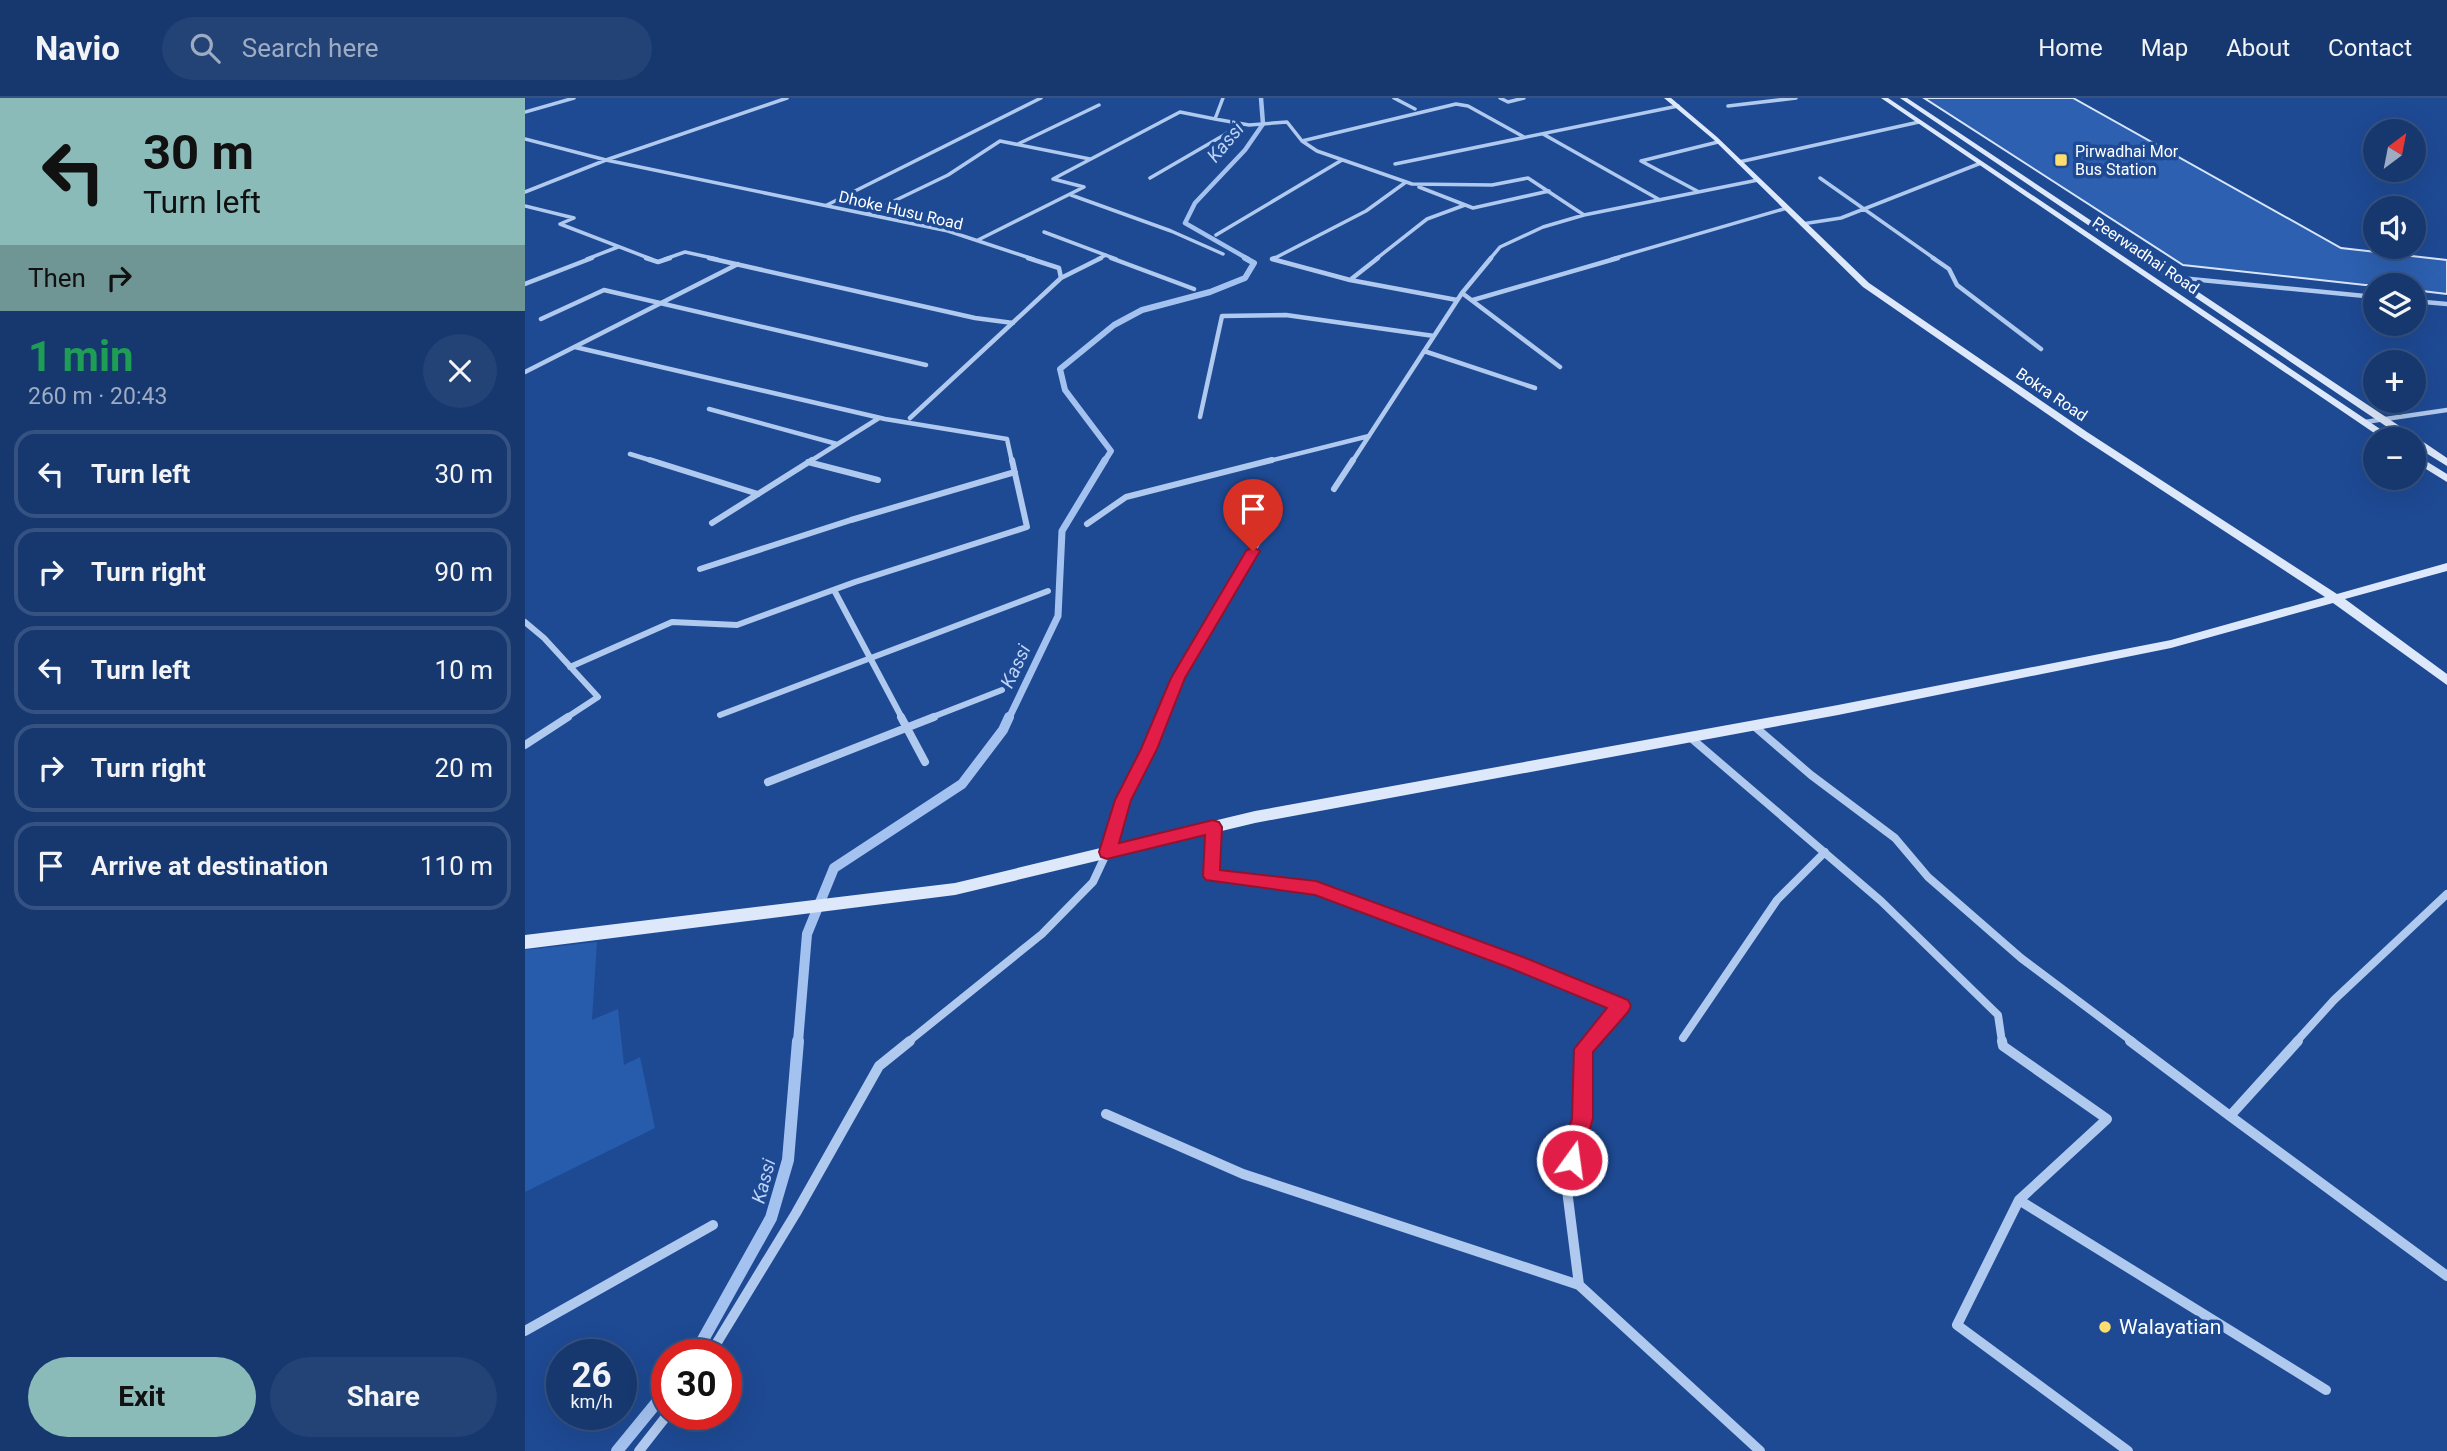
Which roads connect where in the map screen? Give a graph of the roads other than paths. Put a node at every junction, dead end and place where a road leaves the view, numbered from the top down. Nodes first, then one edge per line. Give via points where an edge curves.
1 (574, 98) edge
2 (786, 98) edge
3 (1041, 98) edge
4 (1223, 98) edge
5 (1394, 98) edge
6 (1500, 98) edge
7 (1524, 98) edge
8 (1667, 98) edge
9 (1796, 98) edge
10 (1884, 98) edge
11 (1903, 98) edge
12 (1099, 105) dead end
13 (1678, 106) junction
14 (1728, 106) dead end
15 (1415, 109) dead end
16 (525, 112) edge
17 (1215, 119) junction
18 (1919, 122) junction
19 (1243, 124) junction
20 (1543, 134) junction
21 (1525, 137) junction
22 (525, 139) edge
23 (1302, 141) junction
24 (1718, 142) junction
25 (1018, 145) junction
26 (1090, 159) junction
27 (606, 160) junction
28 (1342, 160) junction
29 (1739, 162) junction
30 (1981, 163) junction
31 (1395, 164) dead end
32 (1150, 178) dead end
33 (1820, 178) dead end
34 (1758, 180) junction
35 (1406, 182) junction
36 (1412, 184) junction
37 (1549, 191) junction
38 (525, 192) edge
39 (1699, 192) junction
40 (1071, 195) junction
41 (1660, 200) junction
42 (826, 205) junction
43 (1465, 205) junction
44 (525, 206) edge
45 (1787, 208) junction
46 (1865, 209) junction
47 (867, 214) junction
48 (1584, 215) junction
49 (1802, 223) junction
50 (1044, 232) dead end
51 (1216, 234) dead end
52 (977, 241) junction
53 (619, 247) junction
54 (1223, 254) dead end
55 (1106, 255) junction
56 (739, 264) junction
57 (2170, 277) junction
58 (1061, 278) junction
59 (1350, 280) junction
60 (525, 284) edge
61 (1194, 289) dead end
62 (1462, 293) junction
63 (2363, 296) edge
64 (1457, 300) junction
65 (1473, 300) junction
66 (2426, 302) edge
67 (661, 303) junction
68 (2447, 304) edge
69 (541, 320) dead end
70 (1013, 323) junction
71 (1434, 336) junction
72 (575, 347) junction
73 (2041, 349) dead end
74 (1424, 351) junction
75 (926, 365) dead end
76 (1560, 367) dead end
77 (525, 372) edge
78 (1535, 388) dead end
79 (709, 409) dead end
80 (2447, 410) edge
81 (1200, 417) dead end
82 (879, 418) junction
83 (910, 418) dead end
84 (2383, 420) junction
85 (2365, 422) junction
86 (2372, 427) edge
87 (2394, 427) edge
88 (1369, 436) junction
89 (837, 444) junction
90 (2426, 449) edge
91 (630, 454) dead end
92 (808, 462) junction
93 (2447, 463) edge
94 (2426, 465) edge
95 (1015, 472) junction
96 (2447, 479) edge
97 (878, 480) dead end
98 (1334, 489) dead end
99 (758, 494) junction
100 (712, 523) dead end
101 (1087, 524) dead end
102 (1265, 530) dead end
103 (2447, 567) edge
104 (700, 569) dead end
105 (834, 590) junction
106 (1048, 591) dead end
107 (2336, 599) junction
108 (525, 622) edge
109 (868, 659) junction
110 (570, 667) junction
111 (2447, 681) edge
112 (1002, 690) dead end
113 (720, 715) dead end
114 (1754, 726) junction
115 (907, 727) junction
116 (1691, 738) junction
117 (525, 745) edge
118 (925, 762) dead end
119 (768, 782) dead end
120 (1213, 827) junction
121 (1107, 852) junction
122 (1825, 852) junction
123 (2447, 894) edge
124 (525, 942) edge
125 (1683, 1038) dead end
126 (1106, 1114) dead end
127 (2230, 1116) junction
128 (2019, 1200) junction
129 (713, 1225) dead end
130 (2447, 1276) edge
131 (1579, 1285) junction
132 (525, 1331) edge
133 (719, 1339) edge
134 (2326, 1390) dead end
135 (655, 1430) edge
136 (639, 1451) edge
137 (1760, 1451) edge
138 (2128, 1451) edge

1 - 16 street
2 - 27 street
3 - 42 street
4 - 17 street
5 - 15 street
6 - 7 street via 1507,102
8 - 13 street, Bokra Road
9 - 14 street
10 - 18 street, Peerwadhai Road
11 - 57 street
12 - 25 street
13 - 20 street
13 - 24 street, Bokra Road
17 - 19 street
17 - 26 street via 1180,112
18 - 29 street
18 - 30 street, Peerwadhai Road
19 - 23 street via 1287,122
19 - 32 street
20 - 21 street
20 - 41 street
21 - 23 street via 1456,104
21 - 31 street
22 - 27 street, Dhoke Husu Road
23 - 28 street via 1317,152
24 - 29 street, Bokra Road
24 - 39 street via 1641,161
25 - 26 street
25 - 47 street via 1000,141 948,175
26 - 40 street via 1053,178 1084,187
27 - 38 street
27 - 42 street, Dhoke Husu Road
28 - 35 street
28 - 51 street
29 - 34 street, Bokra Road
30 - 46 street
30 - 85 street, Peerwadhai Road
33 - 46 street
34 - 39 street
34 - 45 street, Bokra Road
35 - 36 street
35 - 59 street via 1366,211 1272,259
36 - 37 street via 1492,185 1528,178
36 - 43 street
37 - 43 street via 1473,208
37 - 48 street
39 - 41 street
40 - 52 street
40 - 54 street
41 - 48 street
42 - 47 street, Dhoke Husu Road
43 - 59 street via 1427,219
44 - 53 street via 574,218 560,224
45 - 49 street, Bokra Road
45 - 65 street
46 - 49 street via 1842,218
46 - 73 street via 1949,269 1957,285
47 - 52 street, Dhoke Husu Road
48 - 62 street via 1500,247
49 - 107 street, Bokra Road via 1866,285
50 - 55 street
52 - 58 street, Dhoke Husu Road via 1059,268
53 - 56 street via 658,262 685,251
53 - 60 street
55 - 58 street
55 - 61 street
56 - 67 street
56 - 70 street
57 - 63 street
57 - 84 street
58 - 70 street
59 - 64 street
62 - 64 street
62 - 65 street
64 - 71 street
65 - 76 street
66 - 68 street
67 - 69 street via 604,290
67 - 72 street
67 - 75 street
70 - 83 street
71 - 74 street
71 - 81 street via 1286,315 1222,316
72 - 77 street
72 - 82 street
74 - 78 street
74 - 88 street
79 - 89 street
80 - 84 street
82 - 89 street
82 - 95 street via 1007,439
84 - 85 street
84 - 87 street
85 - 86 street, Peerwadhai Road
88 - 98 street
88 - 101 street via 1126,497
89 - 92 street
90 - 93 street
91 - 99 street
92 - 97 street
92 - 99 street
94 - 96 street
95 - 104 street
95 - 105 street via 1027,527
99 - 100 street
102 - 121 street via 1178,678 1123,800
103 - 107 street
105 - 109 street
105 - 110 street via 737,625 672,622
106 - 109 street
107 - 111 street, Bokra Road
107 - 114 street via 2171,644
108 - 110 street
109 - 113 street
109 - 115 street
110 - 117 street via 598,698
112 - 115 street
114 - 116 street
114 - 127 street via 1895,838 1929,877 2021,958
115 - 118 street
115 - 119 street
116 - 120 street
116 - 122 street
120 - 121 street
120 - 131 street via 1212,876 1316,888 1622,1006 1583,1049 1583,1118 1566,1182
121 - 124 street via 955,889
121 - 133 street via 1093,882 1047,929 879,1066
122 - 125 street via 1777,900
122 - 128 street via 1998,1015 2003,1046 2107,1119
123 - 127 street via 2334,1000
126 - 131 street via 1243,1174
127 - 130 street
128 - 134 street
128 - 138 street via 1957,1325
129 - 132 street
131 - 137 street
135 - 136 street

